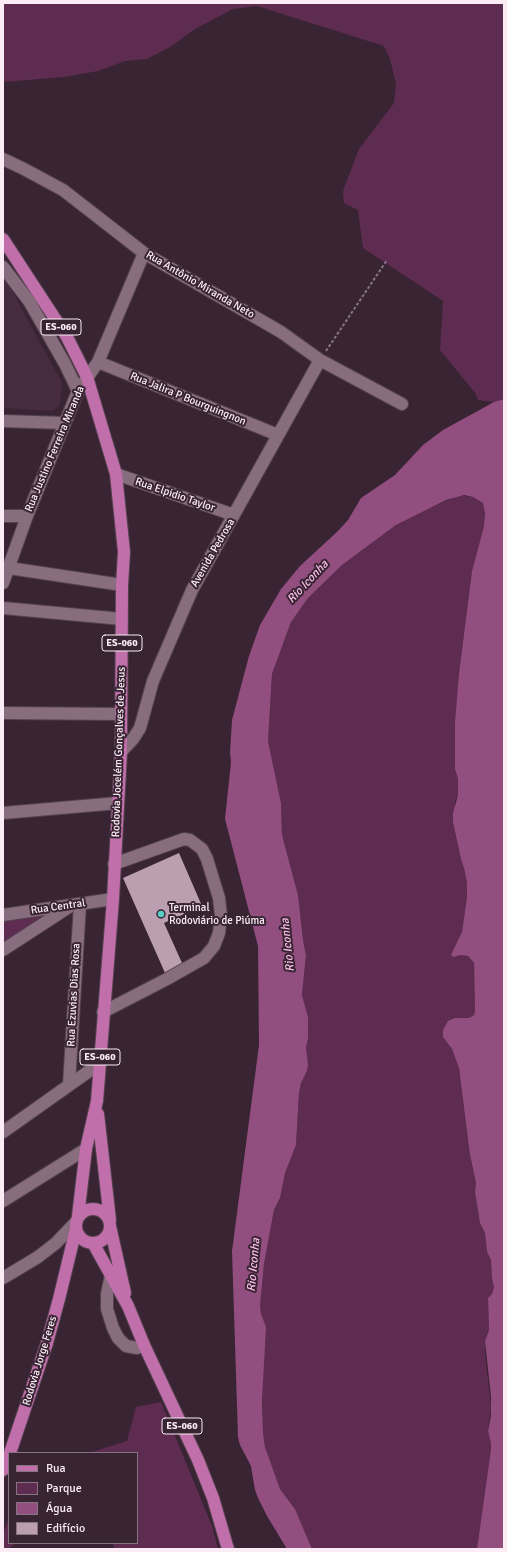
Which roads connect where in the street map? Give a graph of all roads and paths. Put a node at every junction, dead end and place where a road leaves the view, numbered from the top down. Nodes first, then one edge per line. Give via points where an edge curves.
1 (3, 159) edge
2 (3, 239) edge
3 (144, 253) junction
4 (387, 260) dead end
5 (3, 267) edge
6 (320, 360) junction
7 (98, 362) junction
8 (87, 377) junction
9 (78, 391) junction
10 (402, 404) dead end
11 (3, 421) edge
12 (64, 423) junction
13 (278, 435) junction
14 (116, 474) junction
15 (234, 515) junction
16 (3, 516) edge
17 (27, 516) junction
18 (9, 568) junction
19 (3, 583) edge
20 (122, 585) junction
21 (3, 608) edge
22 (122, 619) junction
23 (3, 714) edge
24 (120, 714) junction
25 (121, 752) junction
26 (118, 803) junction
27 (3, 813) edge
28 (114, 864) junction
29 (113, 899) junction
30 (76, 905) junction
31 (3, 915) edge
32 (3, 950) edge
33 (103, 1012) junction
34 (99, 1064) junction
35 (69, 1085) junction
36 (97, 1102) junction
37 (3, 1132) edge
38 (86, 1149) junction
39 (3, 1201) edge
40 (77, 1222) junction
41 (110, 1223) junction
42 (90, 1243) junction
43 (66, 1269) junction
44 (111, 1275) junction
45 (3, 1278) edge
46 (128, 1306) junction
47 (144, 1346) junction
48 (10, 1452) edge
49 (8, 1457) edge
50 (3, 1470) edge
51 (228, 1549) edge

1 - 3 street, Rua Antônio Miranda Neto via 63,190
2 - 8 main road, Rodovia Jocelém Gonçalves de Jesus / ES-060 via 67,337
3 - 6 street, Rua Antônio Miranda Neto via 281,332
3 - 7 street, Rua Justino Ferreira Miranda
4 - 6 path
5 - 9 street via 29,301
6 - 10 street, Rua Antônio Miranda Neto
6 - 13 street, Avenida Pedrosa
7 - 8 street, Rua Justino Ferreira Miranda
7 - 13 street, Rua Jalira P Bourguingnon
8 - 9 street, Rua Justino Ferreira Miranda
8 - 14 main road, Rodovia Jocelém Gonçalves de Jesus / ES-060
9 - 12 street, Rua Justino Ferreira Miranda
11 - 12 street
12 - 17 street, Rua Justino Ferreira Miranda
13 - 15 street, Avenida Pedrosa
14 - 15 street, Rua Elpidio Taylor
14 - 20 main road, Rodovia Jocelém Gonçalves de Jesus / ES-060 via 124,552
15 - 25 street, Avenida Pedrosa via 192,590 153,681 140,728
16 - 17 street
17 - 18 street, Rua Justino Ferreira Miranda
18 - 19 street, Rua Justino Ferreira Miranda
18 - 20 street
20 - 22 main road, Rodovia Jocelém Gonçalves de Jesus / ES-060
21 - 22 street
22 - 24 main road, Rodovia Jocelém Gonçalves de Jesus / ES-060
23 - 24 street
24 - 25 main road, Rodovia Jocelém Gonçalves de Jesus / ES-060
25 - 26 main road, Rodovia Jocelém Gonçalves de Jesus / ES-060
26 - 27 street
26 - 28 main road, Rodovia Jocelém Gonçalves de Jesus / ES-060
28 - 29 main road, Rodovia Jocelém Gonçalves de Jesus / ES-060
28 - 33 street via 184,839 190,840 202,849 218,898 219,933 214,946 204,958
29 - 30 street, Rua Central
29 - 33 main road, Rodovia Jocelém Gonçalves de Jesus / ES-060
30 - 31 street, Rua Central
30 - 32 street
30 - 35 street, Rua Ezuvias Dias Rosa
33 - 34 main road, Rodovia Jocelém Gonçalves de Jesus / ES-060
34 - 35 street
34 - 36 main road, Rodovia Jocelém Gonçalves de Jesus / ES-060
35 - 37 street
36 - 38 main road, Rodovia Jocelém Gonçalves de Jesus / ES-060
36 - 41 main road, Rodovia Jocelém Gonçalves de Jesus / ES-060
38 - 39 street
38 - 40 main road, Rodovia Jocelém Gonçalves de Jesus / ES-060
40 - 41 main road via 86,1210 91,1208 102,1211
40 - 42 main road, ES-060 via 82,1239
40 - 43 main road, Rodovia Jorge Feres
40 - 45 street via 50,1248
41 - 42 main road via 108,1235 104,1239
41 - 46 main road, Rodovia Jocelém Gonçalves de Jesus / ES-060
42 - 43 main road, Rodovia Jorge Feres
42 - 44 main road, Rodovia Jocelém Gonçalves de Jesus / ES-060
43 - 48 main road, Rodovia Jorge Feres via 47,1342
44 - 46 main road, Rodovia Jocelém Gonçalves de Jesus / ES-060
44 - 47 street via 107,1309 113,1328 126,1346
46 - 47 main road, Rodovia Jocelém Gonçalves de Jesus / ES-060
47 - 51 main road, Rodovia Jocelém Gonçalves de Jesus / ES-060 via 198,1460 213,1498
49 - 50 main road, Rodovia Jorge Feres

